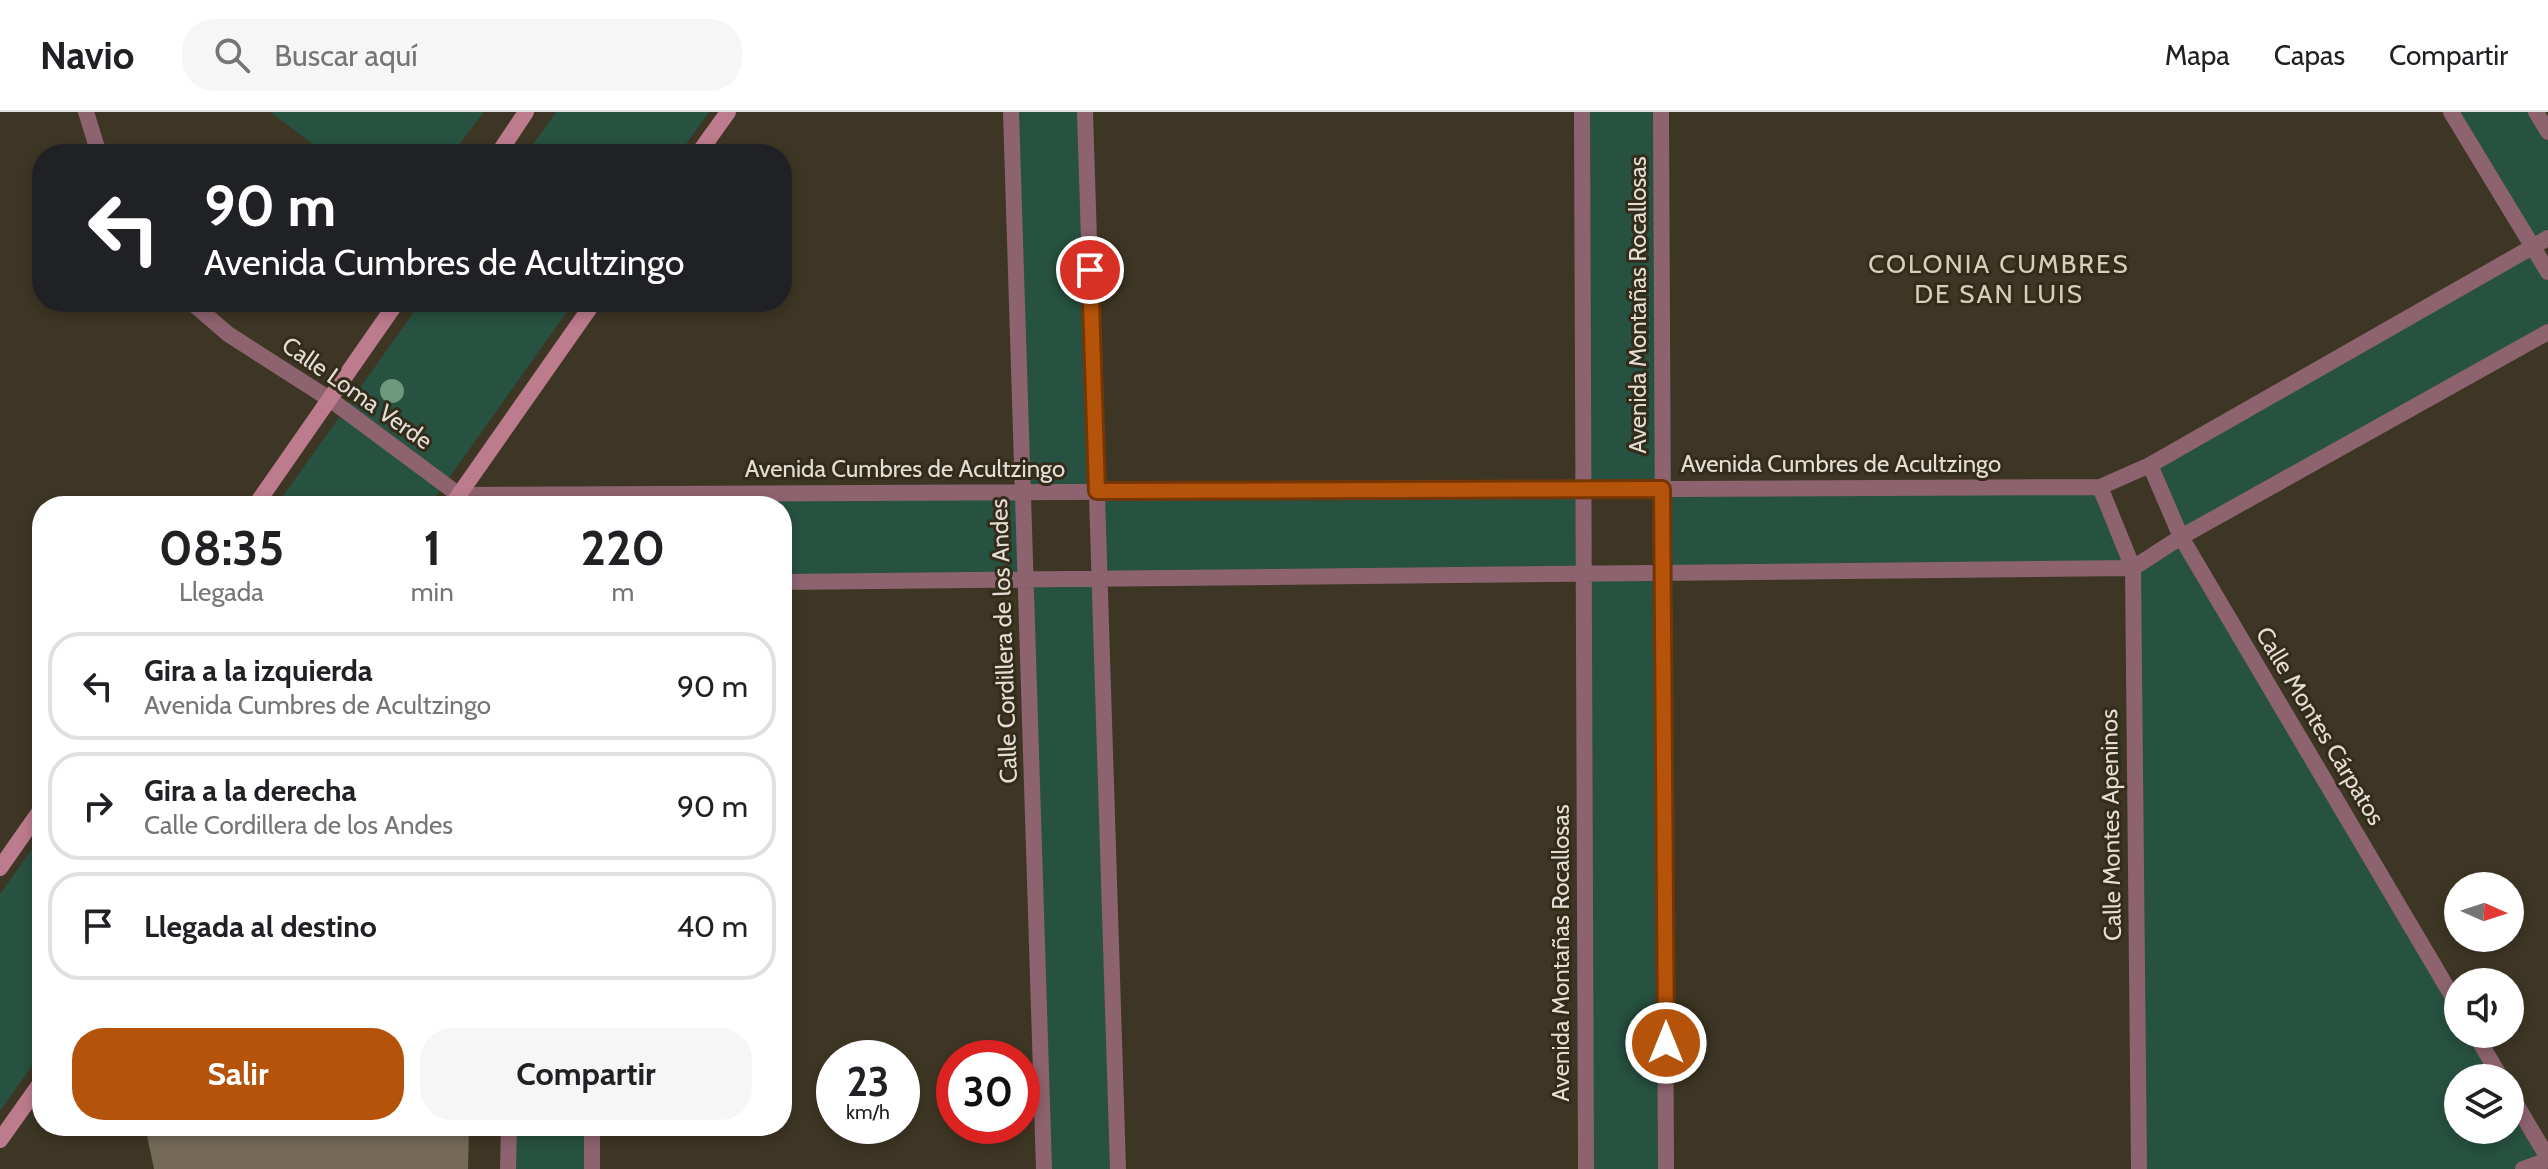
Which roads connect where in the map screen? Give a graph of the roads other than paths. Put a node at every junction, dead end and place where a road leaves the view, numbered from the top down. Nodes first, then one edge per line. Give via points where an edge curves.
1 (86, 112) edge
2 (526, 112) edge
3 (728, 112) edge
4 (1011, 112) edge
5 (1085, 112) edge
6 (1582, 112) edge
7 (1661, 112) edge
8 (2451, 112) edge
9 (2536, 112) edge
10 (2548, 132) edge
11 (96, 144) edge
12 (505, 144) edge
13 (705, 144) edge
14 (2541, 243) edge
15 (2548, 272) edge
16 (203, 312) edge
17 (390, 312) edge
18 (587, 312) edge
19 (2548, 332) edge
20 (331, 400) junction
21 (2150, 465) junction
22 (2100, 487) junction
23 (1662, 489) junction
24 (1583, 490) junction
25 (1097, 491) junction
26 (1023, 492) junction
27 (262, 496) edge
28 (451, 496) edge
29 (462, 496) edge
30 (792, 496) edge
31 (2181, 537) junction
32 (2133, 568) junction
33 (1663, 573) junction
34 (1583, 574) junction
35 (1025, 579) junction
36 (1099, 579) junction
37 (792, 582) edge
38 (32, 822) edge
39 (0, 868) edge
40 (2444, 982) edge
41 (32, 1095) edge
42 (2524, 1118) edge
43 (509, 1136) edge
44 (592, 1136) edge
45 (0, 1140) edge
46 (2548, 1159) edge
47 (508, 1169) edge
48 (592, 1169) edge
49 (1044, 1169) edge
50 (1118, 1169) edge
51 (1586, 1169) edge
52 (1666, 1169) edge
53 (2139, 1169) edge
54 (2523, 1169) edge

1 - 11 street
2 - 12 main road
3 - 13 main road
4 - 26 street, Calle Cordillera de los Andes
5 - 25 street
6 - 24 street, Avenida Montañas Rocallosas
7 - 23 street, Avenida Montañas Rocallosas
8 - 14 street
9 - 10 street
14 - 15 street
14 - 21 street, Avenida Cumbres de Acultzingo
16 - 20 street, Calle Loma Verde
17 - 20 main road
18 - 29 main road
19 - 31 street
20 - 27 main road
20 - 28 street, Calle Loma Verde
21 - 22 street, Avenida Cumbres de Acultzingo
21 - 31 street, Calle Montes Cárpatos
22 - 23 street, Avenida Cumbres de Acultzingo
22 - 32 street, Calle Montes Apeninos
23 - 24 street, Avenida Cumbres de Acultzingo
23 - 33 street, Avenida Montañas Rocallosas
24 - 25 street, Avenida Cumbres de Acultzingo
24 - 34 street, Avenida Montañas Rocallosas
25 - 26 street, Avenida Cumbres de Acultzingo
25 - 36 street
26 - 30 street, Avenida Cumbres de Acultzingo
26 - 35 street, Calle Cordillera de los Andes
31 - 32 street
31 - 40 street, Calle Montes Cárpatos
32 - 33 street
32 - 53 street, Calle Montes Apeninos
33 - 34 street
33 - 52 street, Avenida Montañas Rocallosas
34 - 36 street
34 - 51 street, Avenida Montañas Rocallosas
35 - 36 street
35 - 37 street
35 - 49 street, Calle Cordillera de los Andes
36 - 50 street
38 - 39 main road
41 - 45 main road
42 - 46 street
43 - 47 street
44 - 48 street
46 - 54 street

